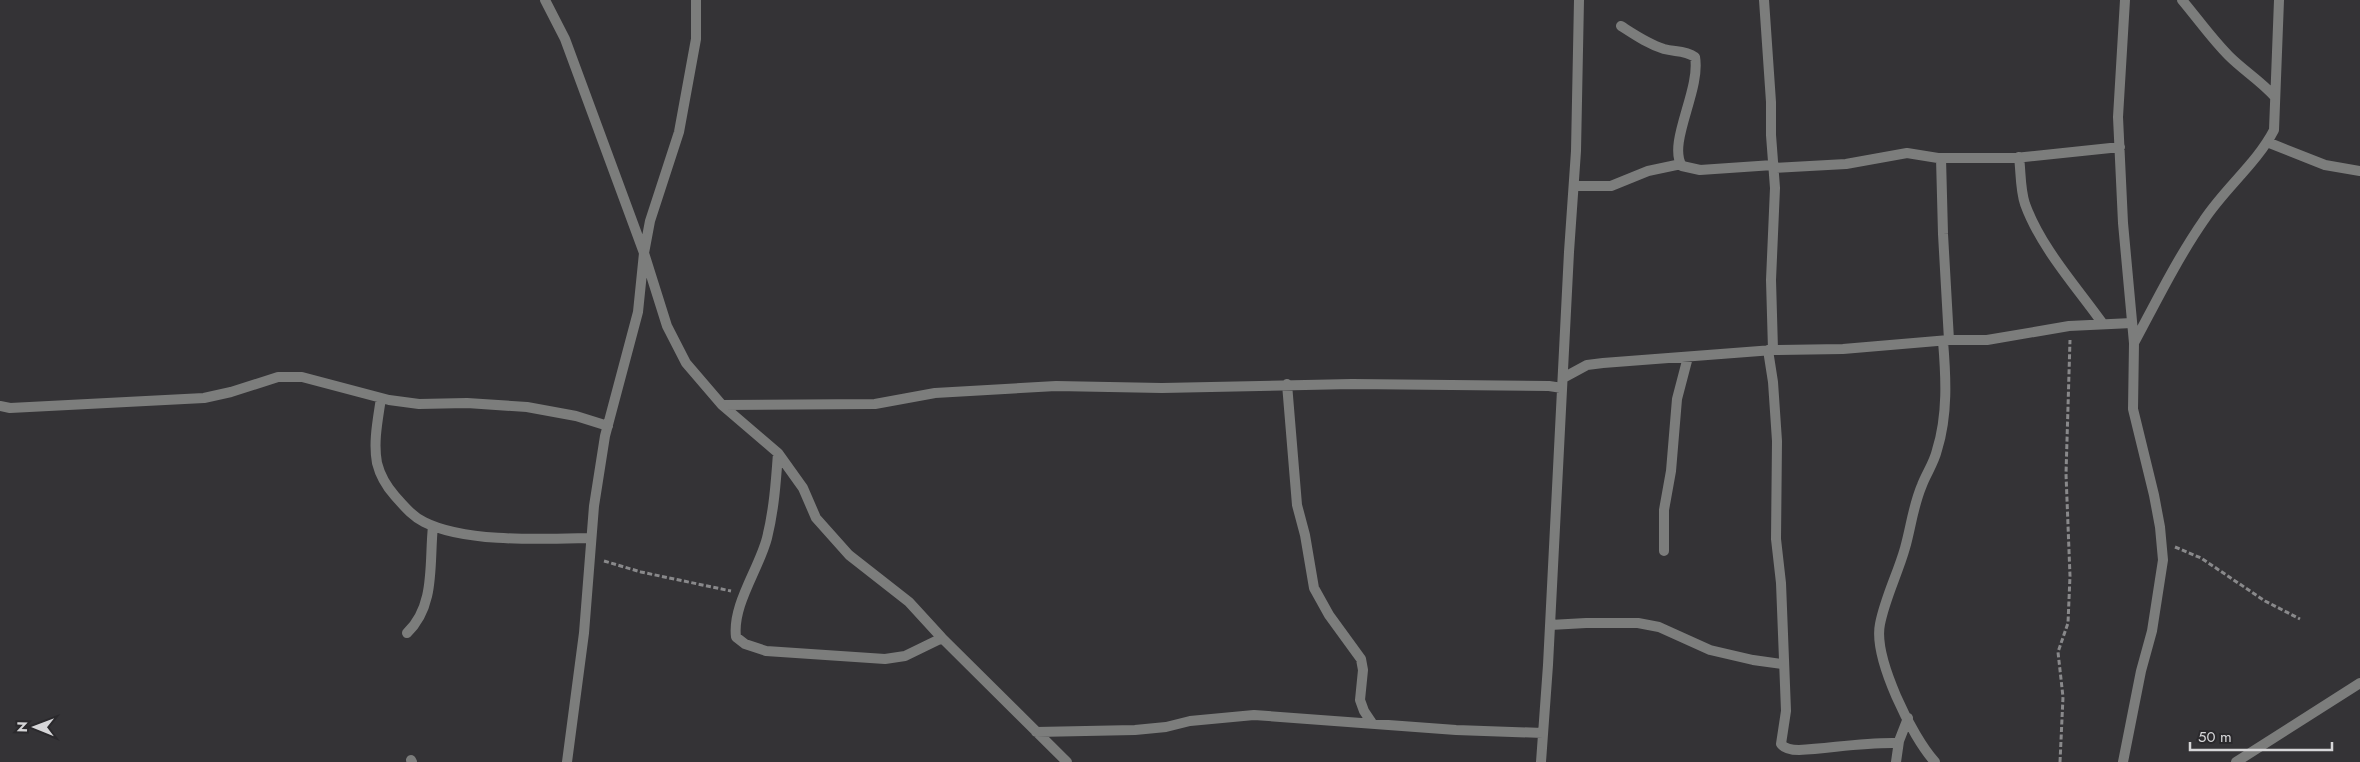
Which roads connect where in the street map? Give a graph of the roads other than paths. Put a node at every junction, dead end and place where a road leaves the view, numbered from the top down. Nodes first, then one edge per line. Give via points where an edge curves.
1 (545, 0) edge
2 (696, 0) edge
3 (1579, 0) edge
4 (1764, 0) edge
5 (2125, 0) edge
6 (2182, 0) edge
7 (2279, 0) edge
8 (1621, 26) dead end
9 (2275, 97) junction
10 (2268, 142) junction
11 (2120, 147) junction
12 (2019, 157) junction
13 (1941, 158) junction
14 (1681, 164) junction
15 (1773, 167) junction
16 (2360, 171) edge
17 (1574, 186) junction
18 (644, 253) junction
19 (2132, 323) junction
20 (2103, 324) junction
21 (1946, 340) junction
22 (2134, 343) junction
23 (1770, 350) junction
24 (1688, 357) junction
25 (1563, 383) junction
26 (1287, 384) junction
27 (381, 398) junction
28 (722, 405) junction
29 (0, 406) edge
30 (608, 426) junction
31 (778, 453) junction
32 (433, 526) junction
33 (590, 538) junction
34 (1664, 551) dead end
35 (1550, 625) junction
36 (407, 634) dead end
37 (942, 638) junction
38 (1782, 664) junction
39 (2360, 683) edge
40 (1908, 718) junction
41 (1372, 722) junction
42 (1036, 732) junction
43 (1543, 733) junction
44 (1898, 744) junction
45 (567, 762) edge
46 (1067, 762) edge
47 (1541, 762) edge
48 (1896, 762) edge
49 (1935, 762) edge
50 (2123, 762) edge
51 (2236, 762) edge

1 - 18 street via 565,40
2 - 18 street via 696,39 679,132 650,221
3 - 17 street
4 - 15 street
5 - 11 street via 2118,117
6 - 9 street via 2218,45
7 - 9 street
8 - 14 street via 1651,44 1688,52 1695,57 1695,84 1677,151
9 - 10 street via 2274,130
10 - 16 street via 2325,165
10 - 22 street via 2204,219
11 - 12 street
11 - 19 street
12 - 13 street
12 - 20 street via 2025,203 2031,217 2050,251
13 - 15 street via 1907,154 1846,164
13 - 21 street
14 - 15 street via 1700,170
14 - 17 street via 1648,171 1611,186
15 - 23 street
17 - 25 street
18 - 28 street via 668,326 686,363
18 - 30 street via 638,312
19 - 20 street
19 - 22 street
20 - 21 street via 2069,326 1987,340
21 - 23 street
21 - 40 street via 1945,415 1937,452 1915,503 1906,545 1880,624 1883,663
22 - 50 street via 2133,409 2154,494 2163,560 2152,631
23 - 24 street
23 - 38 street via 1777,441 1776,539 1781,583
24 - 25 street via 1587,365
24 - 34 street via 1678,399 1664,510
25 - 26 street via 1549,386
25 - 35 street
26 - 28 street via 1162,388 1022,387 935,393 875,404
26 - 41 street via 1297,505 1314,588 1361,659 1360,700
27 - 29 street via 316,379 289,376 204,398
27 - 30 street via 419,404 527,407
27 - 32 street via 376,439 377,462 382,477 413,515
28 - 31 street
30 - 33 street
31 - 37 street via 803,488 816,518 830,535 849,555 909,602
31 - 37 street via 773,512 767,538 740,606 736,637 745,644 766,651 885,659 905,656
32 - 33 street via 479,536 532,540
32 - 36 street via 426,603
33 - 45 street via 584,633
35 - 38 street via 1638,623 1659,627 1710,650
35 - 43 street
37 - 42 street
38 - 44 street via 1786,711 1782,746 1798,750 1852,744
39 - 51 street
40 - 44 street
40 - 49 street via 1923,748
41 - 42 street via 1254,715 1135,730
41 - 43 street via 1456,730
42 - 46 street
43 - 47 street
44 - 48 street

